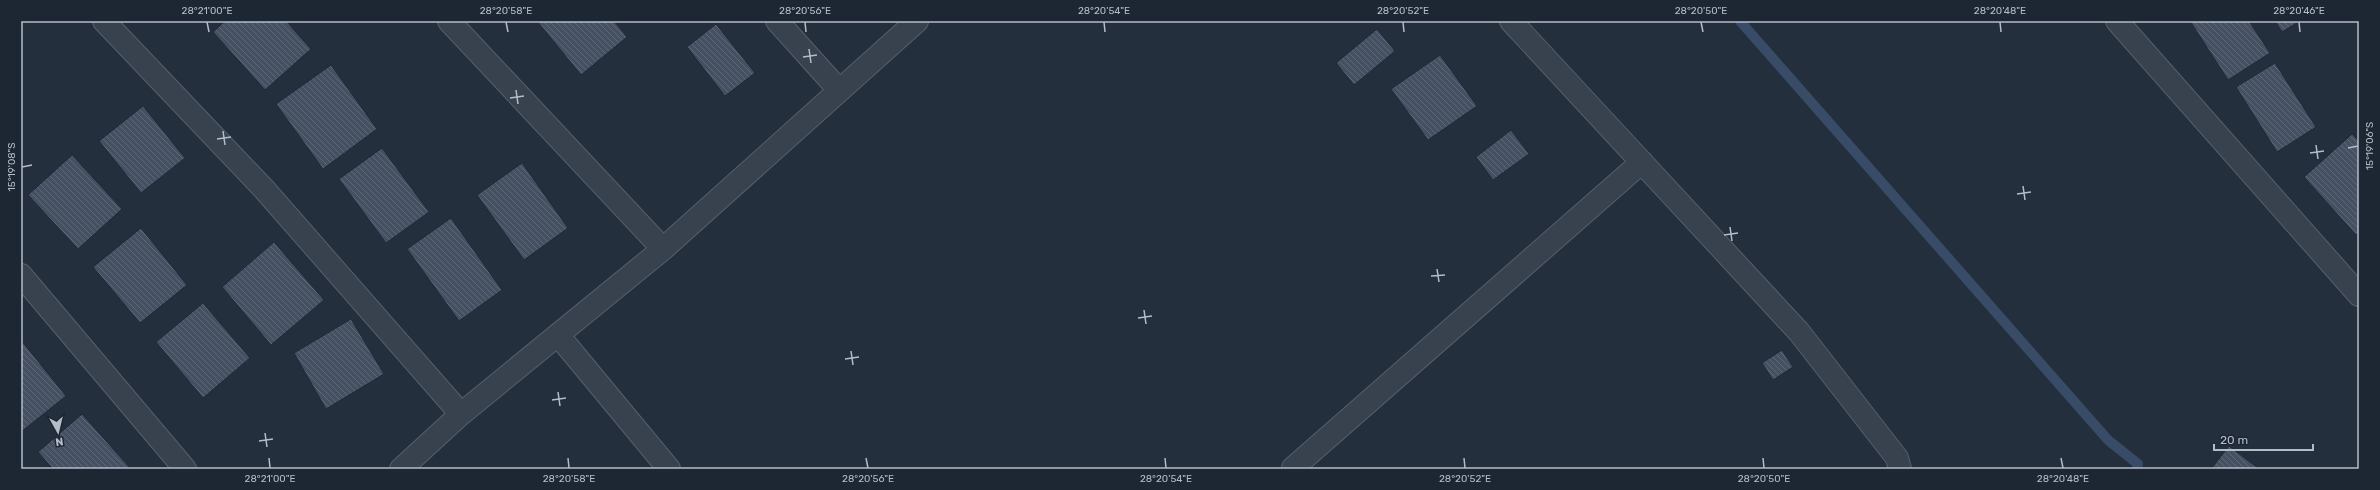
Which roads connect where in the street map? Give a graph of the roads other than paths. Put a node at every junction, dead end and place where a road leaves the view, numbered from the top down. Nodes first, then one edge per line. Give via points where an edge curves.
1 (104, 21) edge
2 (449, 21) edge
3 (777, 21) edge
4 (917, 21) edge
5 (1511, 21) edge
6 (2117, 21) edge
7 (839, 90) junction
8 (1642, 162) junction
9 (663, 249) junction
10 (21, 275) edge
11 (2359, 295) edge
12 (558, 335) junction
13 (461, 414) junction
14 (1293, 468) edge
15 (185, 469) edge
16 (401, 469) edge
17 (669, 469) edge
18 (1900, 469) edge

1 - 13 street via 264,189
2 - 9 street
3 - 7 street
4 - 7 street
5 - 8 street
6 - 11 street
7 - 9 street
8 - 14 street
8 - 18 street via 1799,332 1897,458
9 - 12 street
10 - 15 street
12 - 13 street
12 - 17 street
13 - 16 street

